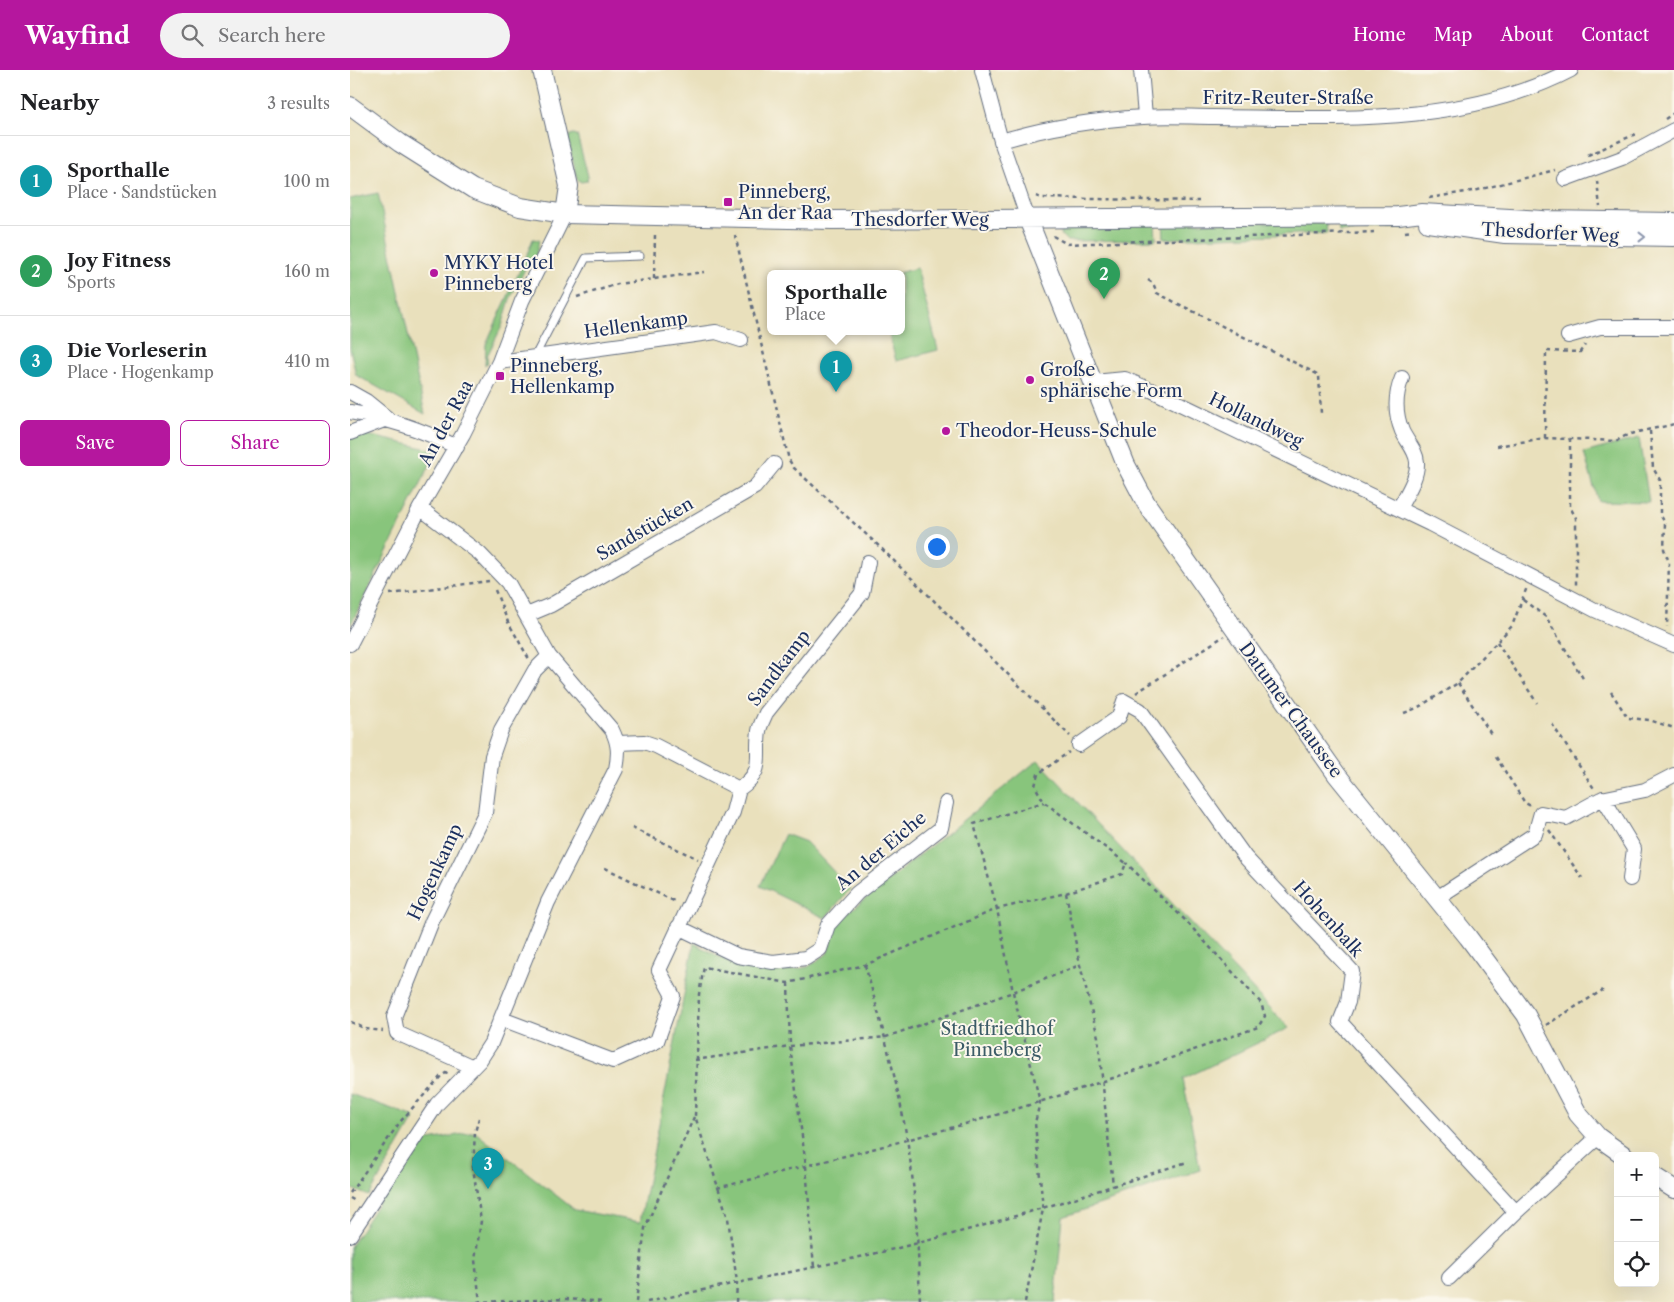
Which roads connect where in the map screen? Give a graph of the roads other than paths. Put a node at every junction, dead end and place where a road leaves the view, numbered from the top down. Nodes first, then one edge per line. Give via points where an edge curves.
1 (542, 70) edge
2 (982, 70) edge
3 (1141, 70) edge
4 (1571, 70) edge
5 (350, 106) edge
6 (1145, 116) junction
7 (1674, 130) edge
8 (1001, 141) junction
9 (1561, 172) road end
10 (565, 214) junction
11 (1028, 219) junction
12 (1674, 222) edge
13 (1398, 224) junction
14 (1674, 237) edge
15 (640, 256) dead end
16 (1674, 327) edge
17 (1568, 336) dead end
18 (741, 340) dead end
19 (535, 358) junction
20 (499, 362) junction
21 (1402, 378) dead end
22 (1094, 382) junction
23 (350, 392) edge
24 (350, 412) edge
25 (387, 418) junction
26 (350, 433) edge
27 (457, 447) junction
28 (774, 464) dead end
29 (420, 508) junction
30 (1399, 509) junction
31 (868, 562) dead end
32 (528, 614) junction
33 (1668, 642) edge
34 (350, 644) edge
35 (548, 656) junction
36 (618, 743) junction
37 (1079, 745) road end
38 (1674, 775) edge
39 (739, 789) junction
40 (1602, 799) junction
41 (946, 803) dead end
42 (1630, 879) dead end
43 (1437, 898) junction
44 (678, 927) junction
45 (502, 1019) junction
46 (468, 1064) junction
47 (1598, 1137) junction
48 (1619, 1152) edge
49 (1659, 1179) edge
50 (1674, 1189) edge
51 (1516, 1212) junction
52 (350, 1235) edge
53 (1449, 1278) dead end

1 - 10 street via 568,186
2 - 8 street
3 - 6 street
4 - 6 street, Fritz-Reuter-Straße via 1494,101 1388,116
5 - 10 street, Thesdorfer Weg via 400,143 473,188 520,206
6 - 8 street, Fritz-Reuter-Straße via 1065,124
7 - 9 street via 1622,158 1595,168
8 - 11 street
10 - 11 street, Thesdorfer Weg via 813,220
10 - 20 street, An der Raa via 522,301
11 - 13 street, Thesdorfer Weg
11 - 22 street, Datumer Chaussee
12 - 13 street, Thesdorfer Weg via 1543,220 1422,213
13 -> 14 street, Thesdorfer Weg via 1412,222 1505,234
15 - 19 lane via 586,258
16 - 17 street via 1600,327
18 - 19 street, Hellenkamp via 716,332
19 - 20 street, Hellenkamp
20 - 27 street, An der Raa
21 - 30 street via 1396,393 1399,419 1402,431 1415,452 1417,464
22 - 30 street, Hollandweg via 1125,380 1151,390
22 - 43 street, Datumer Chaussee via 1126,466 1146,503 1337,775
23 - 25 street
24 - 25 street
25 - 26 street
25 - 27 street via 421,429
27 - 29 street, An der Raa
28 - 32 street, Sandstücken via 755,487 551,605
29 - 32 street via 489,562 508,583
29 - 34 street, An der Raa
30 - 33 street, Hollandweg via 1572,598
31 - 39 street, Sandkamp via 862,593 766,713 759,728 757,771 752,780
32 - 35 street
35 - 36 street via 602,717
35 - 46 street, Hogenkamp via 535,670 501,730 492,756 484,813 432,921 394,1017 397,1033
36 - 39 street via 644,742 656,746
36 - 45 street via 616,769 548,902
37 - 51 street, Hohenbalk via 1119,717 1124,701 1140,710 1245,857 1352,971 1348,1002 1340,1022
38 - 40 street via 1645,790
39 - 44 street via 733,812
40 - 42 street via 1634,849
40 - 43 street via 1566,818 1541,813 1535,834
41 - 44 street, An der Eiche via 941,828 857,893 828,925 820,949 806,958 773,962 738,956
43 - 47 street, Datumer Chaussee via 1526,1016 1578,1114
44 - 45 street via 659,970 673,996 657,1041 612,1061
45 - 46 street via 491,1042
46 - 52 street via 437,1104
47 - 48 street, Datumer Chaussee
47 - 51 street
49 - 50 street
51 - 53 street

